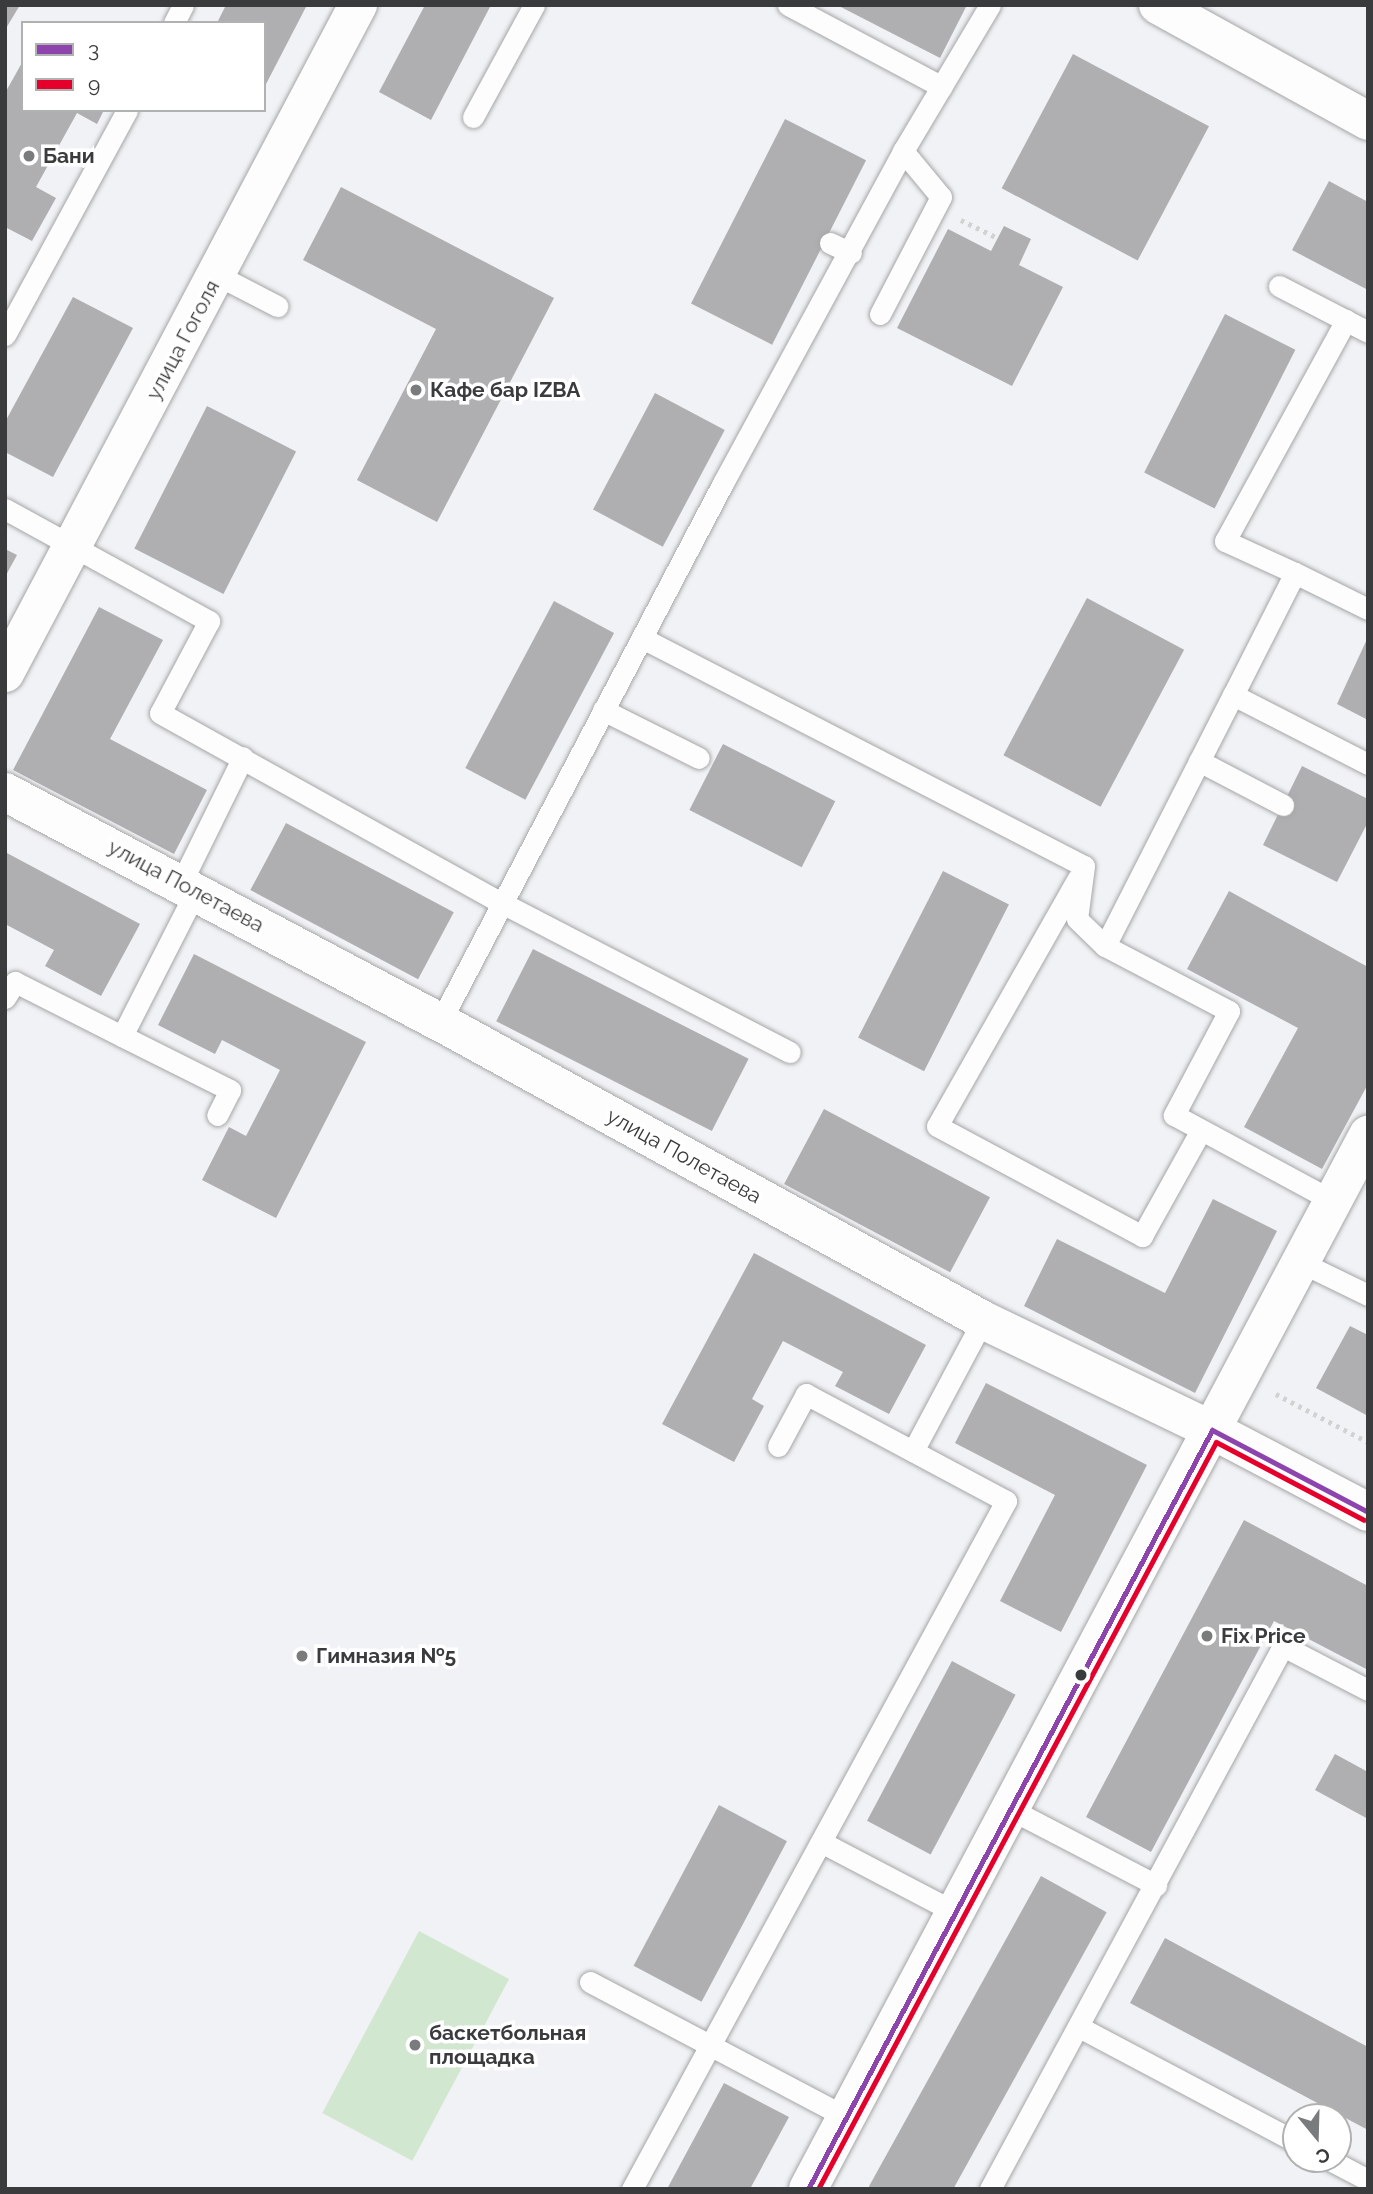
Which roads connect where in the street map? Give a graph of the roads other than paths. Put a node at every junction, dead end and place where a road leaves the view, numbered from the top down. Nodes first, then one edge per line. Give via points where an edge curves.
1 (183, 5) edge
2 (358, 5) edge
3 (534, 5) edge
4 (789, 5) edge
5 (990, 5) edge
6 (1158, 5) edge
7 (175, 21) edge
8 (942, 87) junction
9 (126, 112) edge
10 (473, 117) dead end
11 (1368, 121) edge
12 (903, 151) junction
13 (830, 243) dead end
14 (850, 253) junction
15 (218, 275) junction
16 (1279, 286) dead end
17 (276, 306) dead end
18 (880, 314) dead end
19 (1346, 320) junction
20 (1368, 332) edge
21 (5, 335) edge
22 (5, 509) edge
23 (74, 548) junction
24 (1295, 573) junction
25 (1368, 609) edge
26 (644, 639) junction
27 (5, 673) edge
28 (1234, 695) junction
29 (603, 710) junction
30 (243, 757) junction
31 (699, 758) dead end
32 (1199, 761) junction
33 (1368, 764) edge
34 (5, 792) edge
35 (1283, 805) dead end
36 (1084, 866) junction
37 (188, 887) junction
38 (502, 903) junction
39 (1105, 946) junction
40 (5, 998) edge
41 (440, 1022) junction
42 (122, 1036) junction
43 (790, 1052) dead end
44 (217, 1115) dead end
45 (1201, 1130) junction
46 (1368, 1135) edge
47 (1332, 1201) junction
48 (1300, 1262) junction
49 (1368, 1295) edge
50 (983, 1320) junction
51 (1212, 1430) junction
52 (778, 1446) dead end
53 (914, 1451) junction
54 (1368, 1512) edge
55 (1368, 1690) edge
56 (1010, 1809) junction
57 (821, 1842) junction
58 (1156, 1885) junction
59 (955, 1912) junction
60 (590, 1982) dead end
61 (1079, 2027) junction
62 (710, 2045) junction
63 (846, 2117) junction
64 (1282, 2135) edge
65 (1352, 2172) edge
66 (1368, 2180) edge
67 (632, 2189) edge
68 (808, 2189) edge
69 (990, 2189) edge

1 - 7 lane
2 - 15 street, улица Гоголя
3 - 10 lane
4 - 8 lane
5 - 8 lane
6 - 11 street
8 - 12 lane
9 - 21 lane
12 - 14 lane
12 - 18 lane via 941,197
13 - 14 lane
14 - 26 lane via 723,483
15 - 17 lane
15 - 23 street, улица Гоголя
16 - 19 lane
19 - 20 lane
19 - 24 lane via 1225,541
22 - 23 lane
23 - 27 street, улица Гоголя
23 - 30 lane via 209,621 160,713
24 - 25 lane
24 - 28 lane
26 - 29 lane
26 - 36 lane
28 - 32 lane
28 - 33 lane
29 - 31 lane
29 - 38 lane
30 - 37 lane
30 - 38 lane
32 - 35 lane
32 - 39 lane
34 - 37 street, улица Полетаева
36 - 39 lane via 1077,919
36 - 45 lane via 937,1126 1142,1236
37 - 41 street, улица Полетаева
37 - 42 lane
38 - 41 lane
38 - 43 lane
39 - 45 lane via 1229,1011 1174,1115
40 - 42 lane via 15,982
41 - 50 street, улица Полетаева
42 - 44 lane via 230,1090
45 - 47 lane
46 - 47 street
47 - 48 street
48 - 49 lane
48 - 51 street
50 - 51 street, улица Полетаева
50 - 53 lane
51 - 54 street, улица Полетаева
51 - 56 street
52 - 53 lane via 806,1395
53 - 57 lane via 1006,1501
55 - 58 lane via 1283,1646
56 - 58 lane
56 - 59 street
57 - 59 lane
57 - 62 lane
58 - 61 lane
59 - 63 street
60 - 62 lane
61 - 64 lane
61 - 69 lane
62 - 63 lane
62 - 67 lane
63 - 68 street
65 - 66 lane

